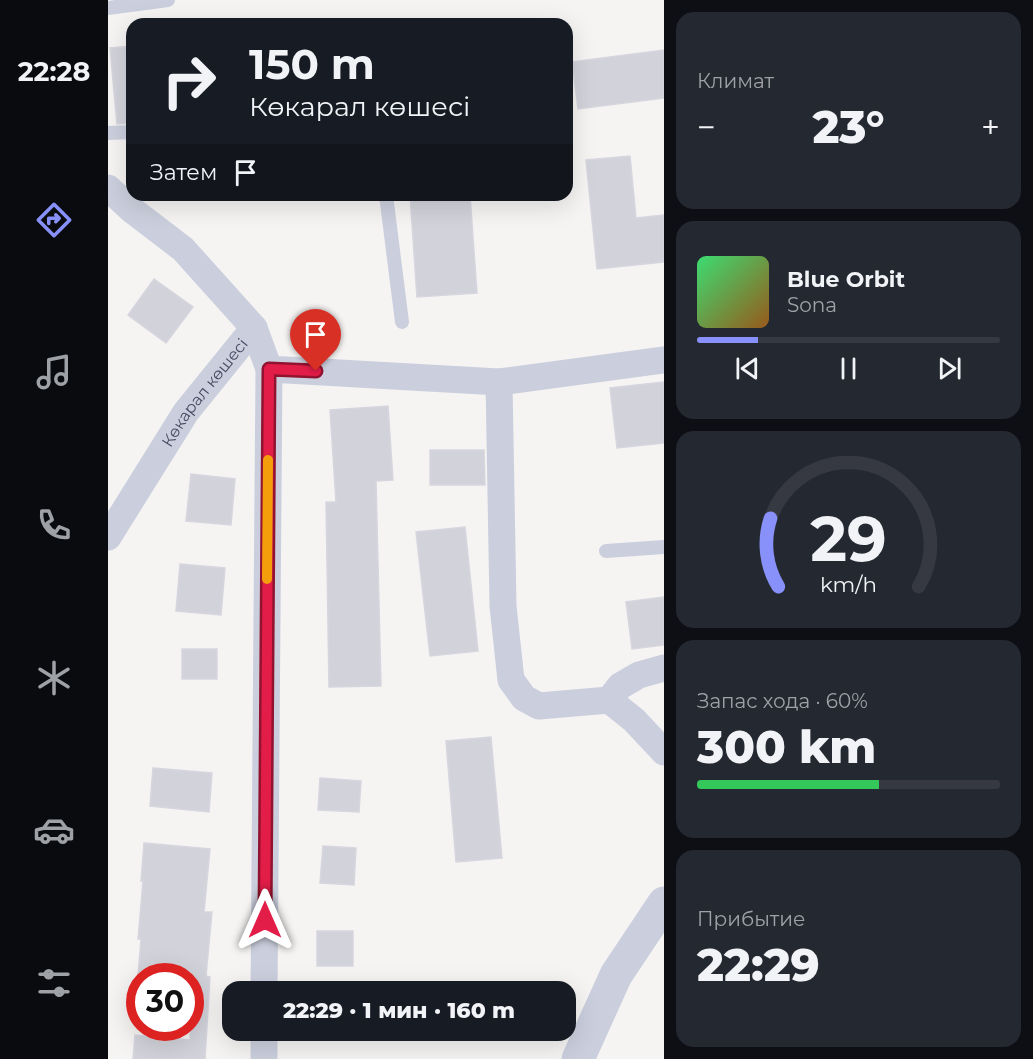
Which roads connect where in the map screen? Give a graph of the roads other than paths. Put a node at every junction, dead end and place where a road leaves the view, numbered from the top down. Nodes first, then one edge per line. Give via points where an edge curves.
1 (168, 0) edge
2 (108, 8) edge
3 (126, 132) edge
4 (108, 134) edge
5 (108, 188) edge
6 (387, 201) edge
7 (402, 322) dead end
8 (254, 328) junction
9 (664, 360) edge
10 (269, 369) junction
11 (499, 382) junction
12 (108, 537) edge
13 (664, 548) edge
14 (606, 552) dead end
15 (664, 668) edge
16 (609, 700) junction
17 (664, 752) edge
18 (664, 903) edge
19 (264, 981) edge
20 (264, 1041) edge
21 (264, 1059) edge
22 (578, 1059) edge

1 - 2 lane
3 - 4 lane
5 - 8 street via 183,249
6 - 7 lane
8 - 10 street, Көкарал көшесі
8 - 12 street, Көкарал көшесі via 186,412
9 - 11 street
10 - 11 street
10 - 19 street
11 - 16 street via 503,606 511,680 524,698 539,706
13 - 14 lane
15 - 16 street via 620,686
16 - 17 street
18 - 22 street via 616,975
20 - 21 street

